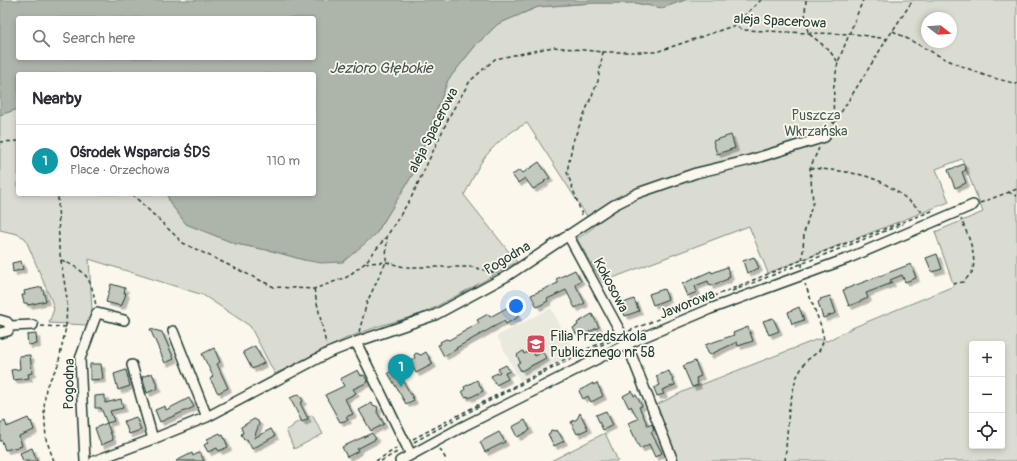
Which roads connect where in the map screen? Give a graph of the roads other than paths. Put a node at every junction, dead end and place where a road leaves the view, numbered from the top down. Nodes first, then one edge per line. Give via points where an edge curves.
1 (825, 137) road end
2 (973, 206) road end
3 (568, 235) junction
4 (0, 320) edge
5 (124, 320) dead end
6 (33, 325) road end
7 (10, 326) junction
8 (173, 331) dead end
9 (0, 333) edge
10 (356, 342) junction
11 (627, 344) junction
12 (132, 365) dead end
13 (206, 416) junction
14 (153, 439) junction
15 (411, 455) junction
16 (85, 461) edge
17 (94, 461) edge
18 (400, 461) edge
19 (673, 461) edge

1 - 3 street, Pogodna via 656,186 614,205
2 - 11 street, Jaworowa via 850,258 710,309
3 - 10 street, Pogodna via 507,276 435,315
3 - 11 street, Kokosowa
4 - 7 street
5 - 16 street, Pogodna via 97,313 80,359
6 - 7 street
7 - 9 street via 8,331
8 - 13 street
10 - 13 street, Pogodna
10 - 15 street
11 - 15 street, Jaworowa
11 - 19 street, Kokosowa
12 - 14 street
13 - 14 street, Pogodna
14 - 17 street, Pogodna
15 - 18 street, Jaworowa

